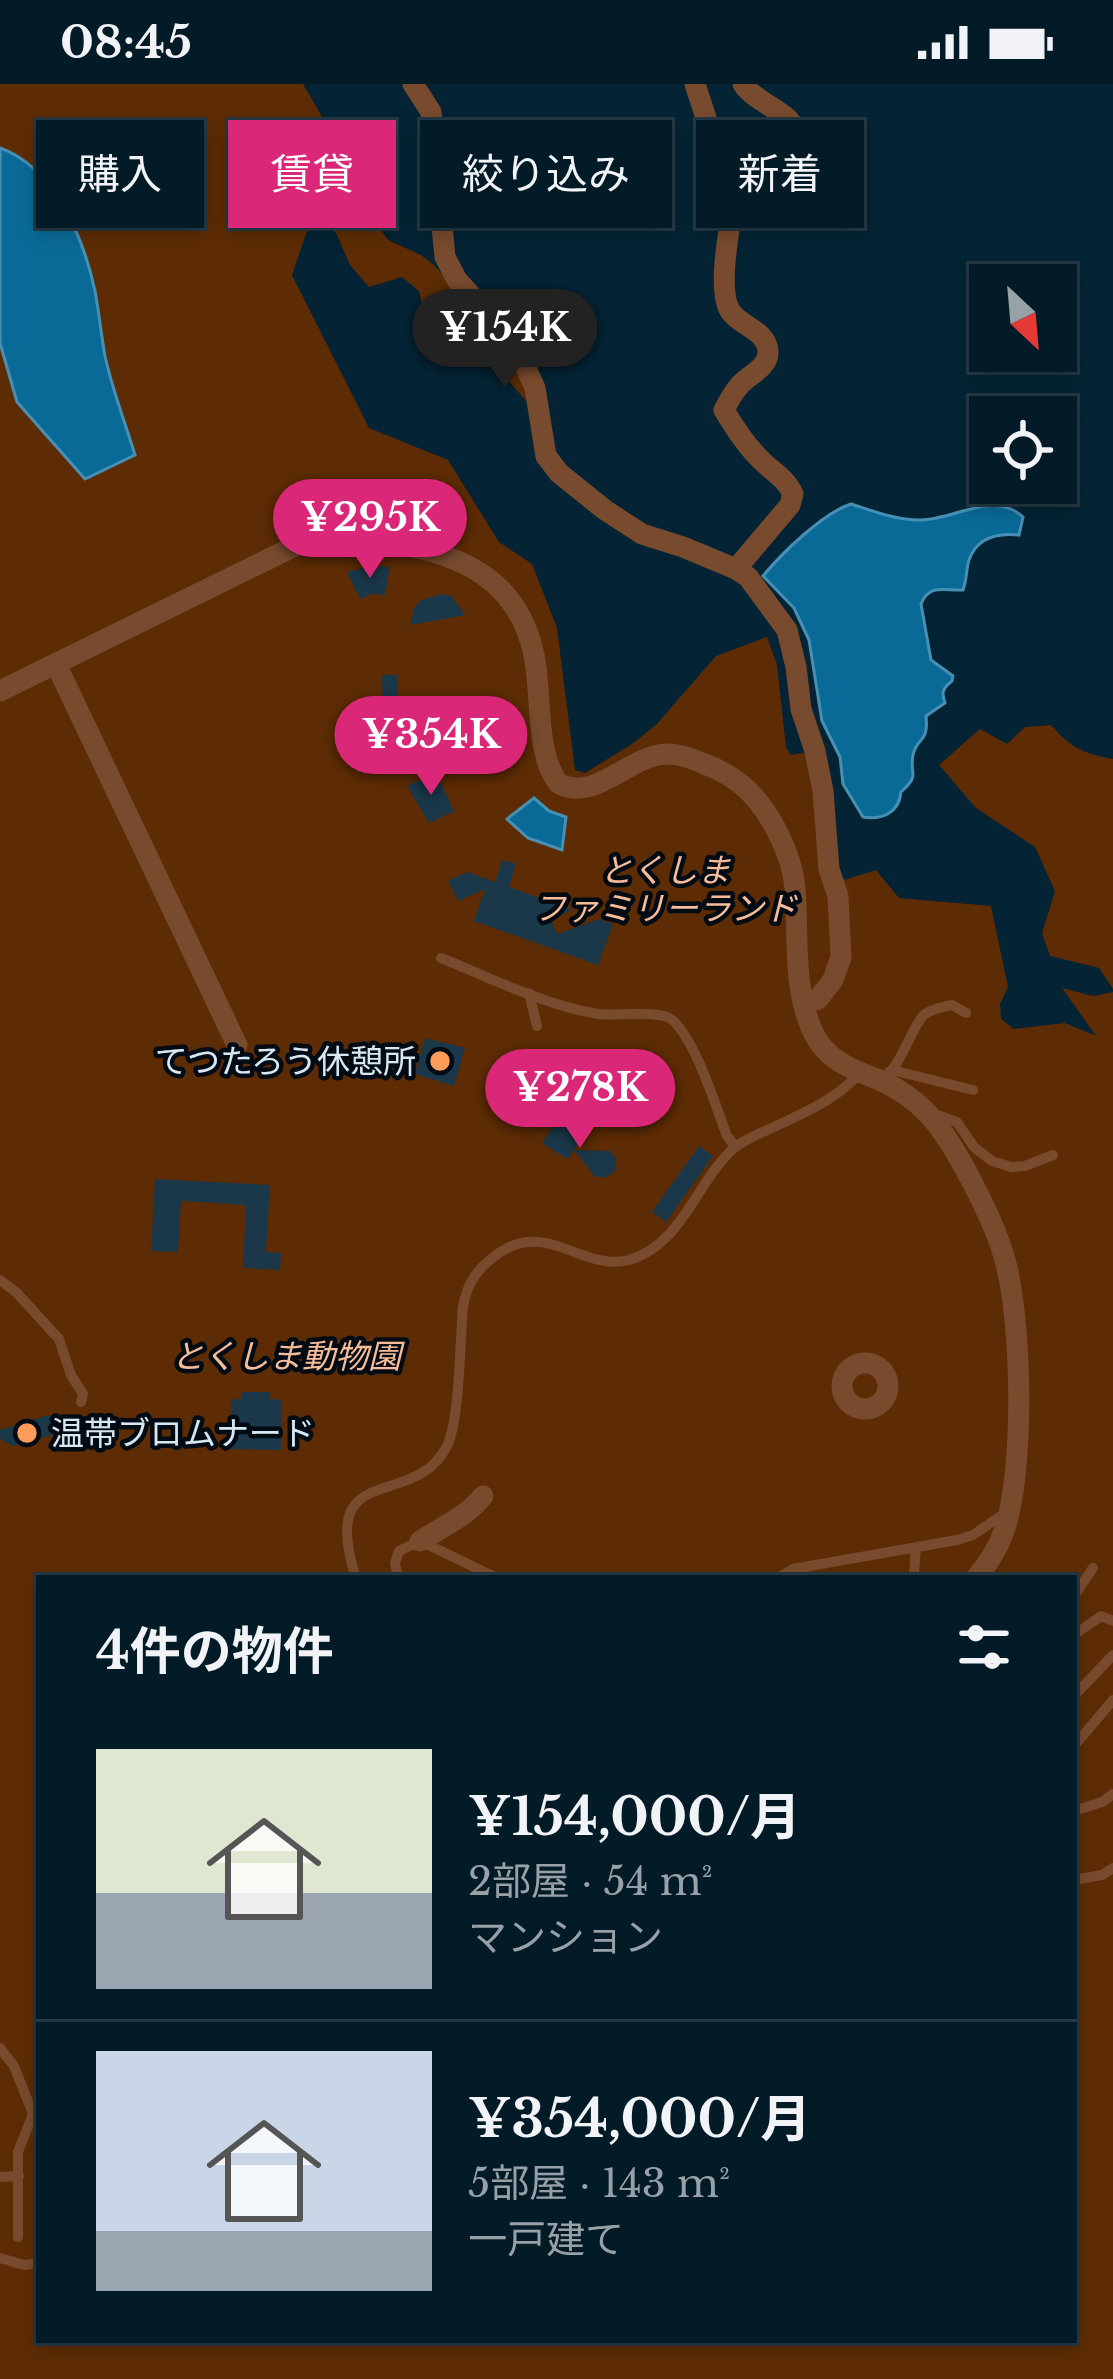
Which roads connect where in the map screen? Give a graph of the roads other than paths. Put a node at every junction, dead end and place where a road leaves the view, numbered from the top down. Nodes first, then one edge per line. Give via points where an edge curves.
1 (413, 84) edge
2 (695, 84) edge
3 (743, 84) edge
4 (789, 120) edge
5 (736, 569) junction
6 (56, 664) junction
7 (0, 691) edge
8 (441, 958) dead end
9 (529, 993) junction
10 (805, 1004) junction
11 (966, 1013) dead end
12 (537, 1026) dead end
13 (237, 1045) dead end
14 (876, 1074) junction
15 (973, 1090) dead end
16 (932, 1118) junction
17 (736, 1147) junction
18 (1053, 1155) dead end
19 (0, 1280) edge
20 (81, 1402) dead end
21 (483, 1496) dead end
22 (1009, 1511) junction
23 (420, 1541) junction
24 (916, 1547) junction
25 (1094, 1568) dead end
26 (355, 1575) edge
27 (397, 1575) edge
28 (490, 1575) edge
29 (784, 1575) edge
30 (913, 1575) edge
31 (978, 1575) edge
32 (1077, 1592) edge
33 (1113, 1621) edge
34 (1077, 1633) edge
35 (1113, 1655) edge
36 (1077, 1693) edge
37 (1113, 1700) edge
38 (1077, 1742) edge
39 (1113, 1794) edge
40 (1077, 1810) edge
41 (1113, 1868) edge
42 (1077, 1879) edge
43 (0, 2048) edge
44 (36, 2109) edge
45 (19, 2176) junction
46 (0, 2177) edge
47 (19, 2237) dead end
48 (0, 2258) edge
49 (36, 2264) edge

1 - 5 street via 431,112 445,257 521,357 546,456 642,534
2 - 5 street via 709,127 737,164 727,306 768,348 724,410 793,494
3 - 4 street
5 - 10 street via 787,630 823,791 841,957 818,999
6 - 7 street
6 - 10 street via 299,544 339,537 458,558 499,587 527,632 547,761 558,783 578,790 666,754 728,775 759,803 795,883
6 - 13 street
8 - 9 lane
9 - 12 lane
9 - 17 lane via 589,1012 671,1019
10 - 14 street via 826,1052
11 - 14 lane via 952,1005 923,1016 903,1056
14 - 15 lane
14 - 16 street
14 - 17 lane
16 - 18 lane via 957,1122 974,1148 1011,1167
16 - 22 street via 998,1234 1010,1284 1018,1404
17 - 26 lane via 663,1242 644,1255 605,1260 531,1241 477,1272 463,1306 446,1448 418,1474 373,1491 350,1512 345,1530
19 - 20 lane via 59,1339
21 - 23 street
22 - 24 lane via 973,1535
22 - 31 street
23 - 27 lane via 399,1551
23 - 28 lane
24 - 29 lane
24 - 30 lane
25 - 32 lane
33 - 34 lane via 1101,1616
35 - 36 lane
37 - 38 lane
39 - 40 lane
41 - 42 lane
43 - 44 lane
44 - 45 lane via 18,2152
45 - 46 lane
45 - 47 lane
48 - 49 lane

